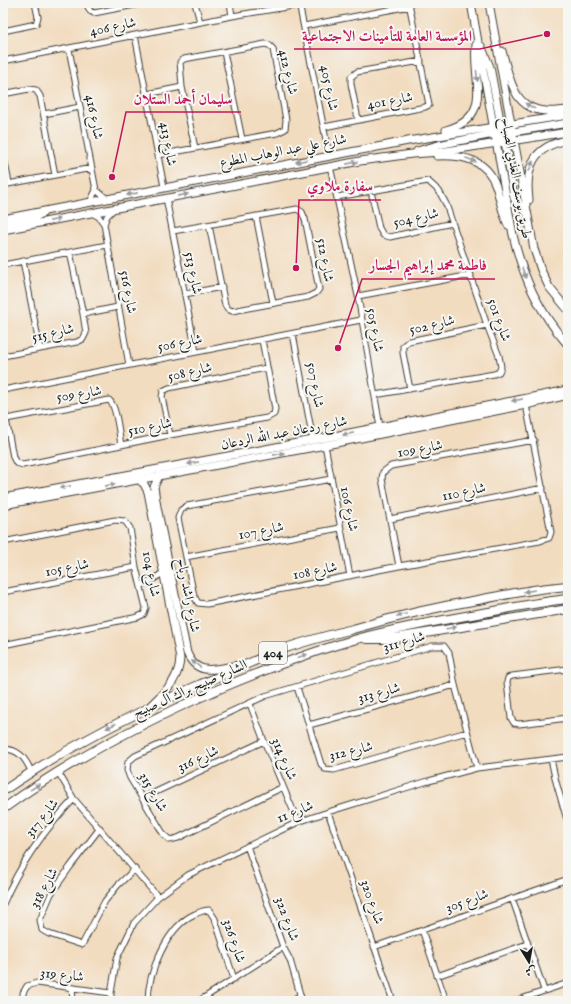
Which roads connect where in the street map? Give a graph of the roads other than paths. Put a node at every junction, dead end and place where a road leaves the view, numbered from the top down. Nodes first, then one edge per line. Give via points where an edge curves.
1 (35, 3) edge
2 (86, 3) edge
3 (145, 3) edge
4 (195, 3) edge
5 (230, 3) edge
6 (471, 3) edge
7 (489, 3) edge
8 (299, 4) edge
9 (410, 5) edge
10 (490, 13) junction
11 (232, 16) junction
12 (200, 22) junction
13 (304, 26) junction
14 (3, 31) edge
15 (135, 35) junction
16 (478, 39) junction
17 (69, 49) junction
18 (224, 52) junction
19 (3, 61) edge
20 (421, 61) junction
21 (182, 87) junction
22 (3, 94) edge
23 (147, 94) junction
24 (80, 107) junction
25 (568, 110) edge
26 (44, 114) junction
27 (568, 115) edge
28 (358, 119) junction
29 (568, 123) edge
30 (511, 124) junction
31 (324, 127) junction
32 (568, 132) edge
33 (502, 133) junction
34 (242, 139) junction
35 (408, 140) junction
36 (514, 140) junction
37 (568, 140) edge
38 (497, 143) junction
39 (195, 148) junction
40 (3, 153) edge
41 (412, 154) junction
42 (158, 155) junction
43 (329, 155) junction
44 (391, 156) junction
45 (330, 166) junction
46 (92, 168) junction
47 (55, 175) junction
48 (6, 184) edge
49 (164, 188) junction
50 (96, 190) junction
51 (371, 191) junction
52 (337, 197) junction
53 (106, 198) junction
54 (166, 198) junction
55 (90, 202) junction
56 (115, 208) junction
57 (46, 211) junction
58 (526, 212) junction
59 (91, 213) junction
60 (256, 216) junction
61 (3, 219) edge
62 (452, 223) junction
63 (104, 224) junction
64 (209, 225) junction
65 (4, 229) edge
66 (173, 231) junction
67 (530, 232) junction
68 (513, 235) junction
69 (107, 245) junction
70 (70, 252) junction
71 (23, 261) junction
72 (3, 264) edge
73 (471, 275) junction
74 (222, 287) junction
75 (185, 294) junction
76 (358, 296) junction
77 (273, 303) junction
78 (118, 307) junction
79 (568, 309) edge
80 (83, 314) junction
81 (361, 320) junction
82 (487, 325) junction
83 (556, 331) junction
84 (293, 334) junction
85 (262, 340) junction
86 (568, 345) edge
87 (40, 349) junction
88 (568, 349) edge
89 (196, 352) junction
90 (3, 356) edge
91 (129, 365) junction
92 (266, 368) junction
93 (568, 388) edge
94 (410, 389) junction
95 (3, 390) edge
96 (375, 395) junction
97 (568, 395) edge
98 (3, 402) edge
99 (526, 405) junction
100 (6, 419) junction
101 (441, 419) junction
102 (380, 427) junction
103 (170, 436) junction
104 (313, 440) junction
105 (534, 440) junction
106 (121, 445) junction
107 (325, 445) junction
108 (258, 454) junction
109 (218, 461) junction
110 (159, 476) junction
111 (331, 478) junction
112 (139, 480) junction
113 (543, 488) junction
114 (151, 492) junction
115 (3, 498) edge
116 (3, 506) edge
117 (390, 519) junction
118 (340, 528) junction
119 (3, 542) edge
120 (186, 557) junction
121 (399, 566) junction
122 (136, 567) junction
123 (164, 572) junction
124 (350, 576) junction
125 (140, 585) junction
126 (568, 586) edge
127 (3, 592) edge
128 (568, 595) edge
129 (568, 599) edge
130 (568, 609) edge
131 (442, 620) junction
132 (357, 639) junction
133 (3, 645) edge
134 (247, 665) junction
135 (568, 669) edge
136 (456, 685) junction
137 (297, 687) junction
138 (250, 704) junction
139 (150, 706) junction
140 (568, 718) edge
141 (309, 725) junction
142 (467, 732) junction
143 (264, 741) junction
144 (3, 749) edge
145 (568, 757) edge
146 (551, 759) junction
147 (477, 768) junction
148 (31, 771) junction
149 (58, 772) junction
150 (283, 787) junction
151 (3, 791) edge
152 (74, 798) junction
153 (143, 798) junction
154 (3, 809) edge
155 (328, 812) junction
156 (298, 822) junction
157 (568, 823) edge
158 (100, 828) junction
159 (247, 846) junction
160 (134, 869) junction
161 (568, 879) edge
162 (158, 897) junction
163 (512, 898) junction
164 (3, 904) edge
165 (422, 930) junction
166 (528, 944) junction
167 (283, 947) junction
168 (374, 947) junction
169 (437, 976) junction
170 (234, 978) junction
171 (568, 982) edge
172 (72, 988) junction
173 (544, 990) junction
174 (110, 993) junction
175 (300, 998) edge
176 (23, 1001) edge
177 (73, 1001) edge
178 (111, 1001) edge
179 (148, 1001) edge
180 (199, 1001) edge
181 (291, 1001) edge
182 (393, 1001) edge
183 (446, 1001) edge
184 (515, 1001) edge

1 - 14 street via 38,18 36,24
2 - 3 street via 94,13
4 - 12 street
5 - 11 street
6 - 16 street
7 - 10 street, طريق يوسف العذبي الصباح
8 - 11 street, شارع 406
8 - 13 street, شارع 405
9 - 13 street
9 - 20 street, شارع 401
25 -> 10 street via 540,111 521,100 511,84
10 - 30 street, طريق يوسف العذبي الصباح
11 - 12 street, شارع 406
12 - 15 street, شارع 406
13 - 31 street, شارع 405
15 - 17 street, شارع 406
15 - 23 street, شارع 413
16 - 33 street via 490,67
16 -> 35 street via 475,62 478,97 473,112 468,119 454,128
17 - 19 street, شارع 406
17 - 24 street, شارع 416
18 - 21 street, شارع 412 via 184,59 180,62
18 - 34 street
18 - 34 street, شارع 412 via 265,44 273,49 286,120 284,129
20 - 28 street via 356,72 351,77 350,84
20 - 28 street, شارع 401 via 429,105
21 - 23 street
21 - 39 street, شارع 412
22 - 26 street via 36,90
23 - 42 street, شارع 413
24 - 26 street
24 - 46 street, شارع 416
26 - 47 street
27 - 30 street
28 - 31 street, شارع 401
29 - 33 street
30 - 33 street, طريق يوسف العذبي الصباح
31 - 43 street, شارع 405
32 - 36 street
33 - 35 street, شارع علي عبد الوهاب المطوع
33 - 36 street, طريق يوسف العذبي الصباح
33 - 38 street, شارع علي عبد الوهاب المطوع
33 - 41 street via 438,144
33 - 58 street via 514,198
34 - 39 street, شارع 412
35 - 43 street, شارع علي عبد الوهاب المطوع
36 - 58 street, طريق يوسف العذبي الصباح
67 -> 37 street via 528,183 531,165 534,158 547,147
38 - 41 street, شارع علي عبد الوهاب المطوع
38 - 68 street, طريق يوسف العذبي الصباح
39 - 42 street, شارع 412
40 - 48 street
41 - 44 street, شارع علي عبد الوهاب المطوع
42 - 49 street, شارع 413
43 -> 49 street, شارع علي عبد الوهاب المطوع
45 -> 44 street, شارع علي عبد الوهاب المطوع
44 -> 68 street via 460,156 480,164 492,177 501,208
45 - 52 street, شارع 505
54 -> 45 street, شارع علي عبد الوهاب المطوع
46 - 47 street
46 - 50 street, شارع 416
47 - 48 street
49 -> 53 street, شارع علي عبد الوهاب المطوع
50 - 53 street
50 - 55 street
51 - 52 street, شارع 501
51 - 62 street, شارع 501 via 428,181 439,191
51 - 62 street, شارع 504 via 379,228 383,235 390,237
52 - 76 street, شارع 505
53 - 55 street, شارع علي عبد الوهاب المطوع
54 - 56 street, شارع علي عبد الوهاب المطوع
54 - 66 street, شارع 513
55 - 57 street, شارع علي عبد الوهاب المطوع
56 - 59 street, شارع علي عبد الوهاب المطوع
56 - 63 street via 107,216
57 - 61 street, شارع علي عبد الوهاب المطوع
57 - 65 street via 33,218 7,224
58 - 67 street, طريق يوسف العذبي الصباح
59 - 63 street via 99,217
65 -> 59 street, شارع علي عبد الوهاب المطوع
60 - 64 street, شارع 512
60 - 77 street
60 - 77 street, شارع 512 via 297,208 302,212 319,289 308,297
62 - 73 street, شارع 501
63 - 69 street, شارع 516
64 - 66 street, شارع 512
64 - 74 street, شارع 512
66 - 75 street, شارع 513
67 - 79 street, طريق يوسف العذبي الصباح via 541,270 550,287
68 -> 83 street, طريق يوسف العذبي الصباح via 525,276
69 - 70 street
69 - 78 street, شارع 516
70 - 71 street
70 - 80 street, شارع 515
71 - 72 street
71 - 87 street
73 - 76 street
73 - 82 street, شارع 501
74 - 75 street
74 - 77 street, شارع 512 via 225,305 232,311
75 - 89 street, شارع 513
76 - 81 street, شارع 505
78 - 80 street, شارع 515
78 - 91 street, شارع 516
80 - 87 street, شارع 515 via 86,333 84,339
81 - 84 street, شارع 506
81 - 96 street, شارع 505
82 - 94 street, شارع 502 via 409,341 403,346 403,353
82 - 94 street, شارع 501 via 499,356 500,372
83 - 86 street, طريق يوسف العذبي الصباح
83 - 88 street
84 - 85 street, شارع 506
84 - 104 street, شارع 507
85 - 89 street, شارع 506
85 - 92 street, شارع 510
87 - 90 street, شارع 515
89 - 91 street, شارع 506
91 - 95 street, شارع 506
92 - 103 street, شارع 508 via 163,391
92 - 103 street, شارع 510 via 274,414 267,418
93 -> 101 street, شارع ردعان عبد الله الردعان
94 - 96 street, شارع 501
96 - 102 street, شارع 505
97 - 99 street, شارع ردعان عبد الله الردعان
98 - 100 street, شارع 510
99 - 101 street, شارع ردعان عبد الله الردعان
99 - 105 street, شارع 108
100 - 106 street, شارع 509 via 109,400 114,408
100 - 106 street, شارع 510 via 13,457 16,463 23,465
101 - 102 street, شارع ردعان عبد الله الردعان
101 - 107 street, شارع ردعان عبد الله الردعان
102 -> 104 street, شارع ردعان عبد الله الردعان
103 - 106 street, شارع 510
104 - 108 street, شارع ردعان عبد الله الردعان
105 - 113 street, شارع 108
105 - 117 street, شارع 109 via 391,466 383,472 382,479
108 -> 107 street, شارع ردعان عبد الله الردعان
107 - 111 street, شارع 106
108 - 109 street, شارع ردعان عبد الله الردعان
109 - 110 street, شارع ردعان عبد الله الردعان
109 -> 115 street, شارع ردعان عبد الله الردعان
110 - 112 street, شارع ردعان عبد الله الردعان
110 - 114 street, شارع راشد رباح
111 - 118 street, شارع 106
111 - 120 street, شارع 108 via 183,508 178,518
112 - 114 street, شارع راشد رباح
116 -> 112 street, شارع ردعان عبد الله الردعان
113 - 117 street, شارع 110
113 - 121 street, شارع 108 via 551,532 549,538
114 - 123 street, شارع راشد رباح
134 -> 114 street, شارع راشد رباح via 206,670 194,664 188,657
117 - 121 street, شارع 109
118 - 120 street, شارع 107
118 - 124 street, شارع 106
119 - 122 street, شارع 104 via 115,520 125,521 130,528
120 - 124 street, شارع 108 via 194,596 198,602 207,604
121 - 124 street, شارع 108
122 - 125 street, شارع 104
122 - 127 street, شارع 105
123 - 125 street via 148,583
123 - 139 street, شارع راشد رباح via 180,665 172,683
125 - 133 street, شارع 104 via 146,608 144,614 138,617
126 -> 134 main road, الشارع صبيح براك آل صبيح / 404 via 533,590 404,615 304,642
128 - 131 main road via 464,612
129 - 131 main road, الشارع صبيح براك آل صبيح / 404
132 -> 130 main road via 390,639
131 - 132 main road, الشارع صبيح براك آل صبيح / 404
149 -> 132 main road, الشارع صبيح براك آل صبيح / 404 via 126,732 198,698 274,666
134 - 139 main road, الشارع صبيح براك آل صبيح / 404
135 - 140 street via 512,676 507,682 511,718 514,723
136 - 137 street, شارع 311 via 449,653 444,646 432,646
136 - 141 street, شارع 313
136 - 142 street, شارع 311
137 - 138 street, شارع 311 via 265,696
137 - 141 street, شارع 312
138 - 143 street, شارع 314
138 - 153 street, شارع 315 via 135,756 128,762 130,778
139 -> 148 main road, الشارع صبيح براك آل صبيح / 404
141 - 142 street, شارع 312 via 325,770 334,770
142 - 147 street, شارع 311
143 - 150 street, شارع 314
143 - 153 street, شارع 316
144 - 148 street via 18,752 26,760
145 - 146 street, شارع 11
146 - 147 street, شارع 11
146 - 157 street
147 - 155 street, شارع 11
148 - 151 main road, الشارع صبيح براك آل صبيح / 404
149 - 152 street
154 -> 149 main road, الشارع صبيح براك آل صبيح / 404
150 - 153 street, شارع 315 via 170,840 164,835
150 - 156 street, شارع 314
152 - 158 street, شارع 317
152 - 164 street, شارع 317 via 29,854
155 - 156 street, شارع 11
155 - 168 street, شارع 320
156 - 159 street, شارع 11
158 - 160 street, شارع 317
158 - 160 street, شارع 318 via 51,894 40,920 42,930 82,945 105,901
159 - 162 street, شارع 11 via 188,875
159 - 167 street, شارع 322
160 - 162 street, شارع 317
161 - 163 street, شارع 305
162 - 174 street, شارع 11 via 134,923 128,935 117,958
163 - 165 street, شارع 305
163 - 166 street
165 - 168 street, شارع 305
165 - 169 street
166 - 169 street
166 - 173 street
167 - 170 street
167 - 175 street, شارع 322 via 290,960
168 - 182 street, شارع 320
169 - 183 street
170 - 179 street, شارع 326 via 215,919 209,910 205,910 190,916 176,928 164,946 148,990
170 - 180 street
171 - 173 street
172 - 174 street, شارع 319
172 - 176 street, شارع 319 via 37,983 27,986 23,993
172 - 177 street
173 - 184 street
174 - 178 street, شارع 11
175 - 181 street

